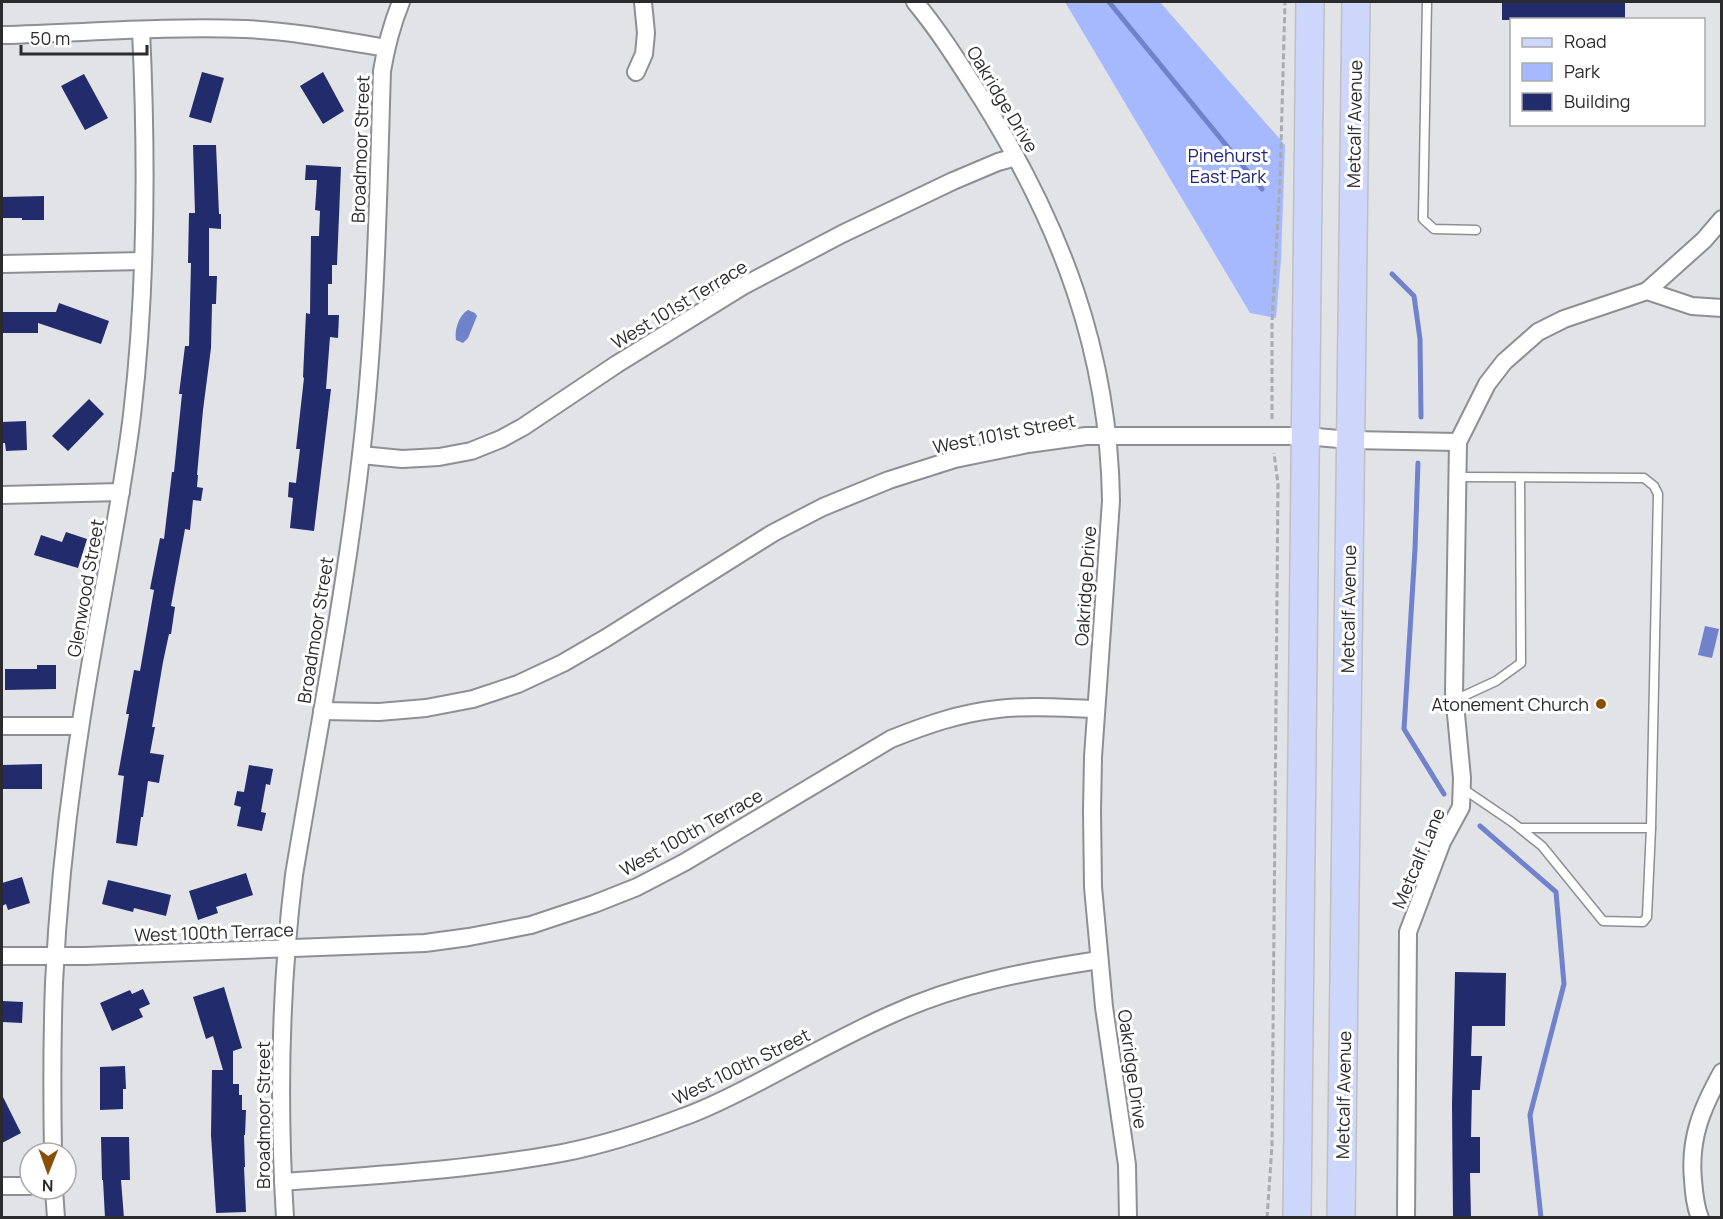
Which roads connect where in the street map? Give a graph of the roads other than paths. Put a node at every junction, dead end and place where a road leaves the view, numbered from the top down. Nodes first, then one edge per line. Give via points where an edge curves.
1 (401, 2) edge
2 (643, 2) edge
3 (915, 2) edge
4 (1310, 2) edge
5 (1356, 2) edge
6 (1427, 2) edge
7 (141, 30) junction
8 (2, 34) edge
9 (386, 48) junction
10 (636, 72) dead end
11 (1016, 158) junction
12 (1722, 219) edge
13 (1476, 230) dead end
14 (143, 261) junction
15 (2, 264) edge
16 (1647, 291) junction
17 (1722, 308) edge
18 (1107, 436) junction
19 (1305, 436) junction
20 (1350, 440) junction
21 (1458, 442) junction
22 (361, 455) junction
23 (1457, 477) junction
24 (1520, 477) junction
25 (121, 492) junction
26 (2, 495) edge
27 (1454, 700) junction
28 (1096, 709) junction
29 (322, 711) junction
30 (2, 726) edge
31 (80, 726) junction
32 (1461, 788) junction
33 (1520, 828) junction
34 (1651, 828) junction
35 (286, 949) junction
36 (2, 956) edge
37 (56, 956) junction
38 (1099, 960) junction
39 (1722, 1072) edge
40 (53, 1141) edge
41 (283, 1182) junction
42 (2, 1186) edge
43 (18, 1186) edge
44 (55, 1201) edge
45 (56, 1218) edge
46 (285, 1218) edge
47 (1128, 1218) edge
48 (1297, 1218) edge
49 (1341, 1218) edge
50 (1406, 1218) edge
51 (1700, 1218) edge

1 - 9 street, Broadmoor Street
2 - 10 street via 644,54
3 - 11 street, Oakridge Drive via 960,64
4 - 19 main road
5 - 20 main road, Metcalf Avenue
6 - 13 lane via 1423,219 1434,229
7 - 8 street
7 - 9 street via 246,29
7 - 14 street, Glenwood Street via 145,110
9 - 22 street, Broadmoor Street via 375,284
11 - 18 street, Oakridge Drive via 1037,197 1082,309 1095,355
11 - 22 street, West 101st Terrace via 953,181 743,286 501,439 471,451 439,457
12 - 16 street
14 - 15 street
14 - 25 street, Glenwood Street via 132,414
16 - 17 street via 1692,306
16 - 21 street via 1564,319 1525,342 1487,384
18 - 19 street, West 101st Street
18 - 28 street, Oakridge Drive via 1111,501
18 - 29 street, West 101st Street via 1028,444 956,459 823,507 754,544 563,663 518,684 473,699 426,708
19 - 20 street, West 101st Street
19 - 48 main road
20 - 21 street, West 101st Street
20 - 49 main road, Metcalf Avenue
21 - 23 street, Metcalf Lane
22 - 29 street, Broadmoor Street
23 - 24 lane
23 - 27 street, Metcalf Lane
24 - 27 lane via 1521,663 1496,681
24 - 34 lane via 1644,478 1658,494
25 - 26 street
25 - 31 street, Glenwood Street
27 - 32 street, Metcalf Lane
28 - 35 street, West 100th Terrace via 998,709 924,726 891,739 637,887 531,924 425,943
28 - 38 street, Oakridge Drive via 1092,811
29 - 35 street, Broadmoor Street via 294,876
30 - 31 street
31 - 37 street, Glenwood Street via 66,829
32 - 33 lane
32 - 50 street, Metcalf Lane via 1461,807 1442,842 1408,932
33 - 34 lane
33 - 34 lane via 1542,846 1603,921 1643,922 1647,917
35 - 37 street, West 100th Terrace
35 - 41 street, Broadmoor Street via 281,1055
36 - 37 street, West 100th Terrace
37 - 40 street, Glenwood Street
38 - 41 street, West 100th Street via 988,980 930,998 719,1102 630,1136 521,1160
38 - 47 street, Oakridge Drive via 1125,1146
39 - 51 street via 1705,1104 1693,1144 1694,1194
41 - 46 street, Broadmoor Street
42 - 43 street
44 - 45 street

